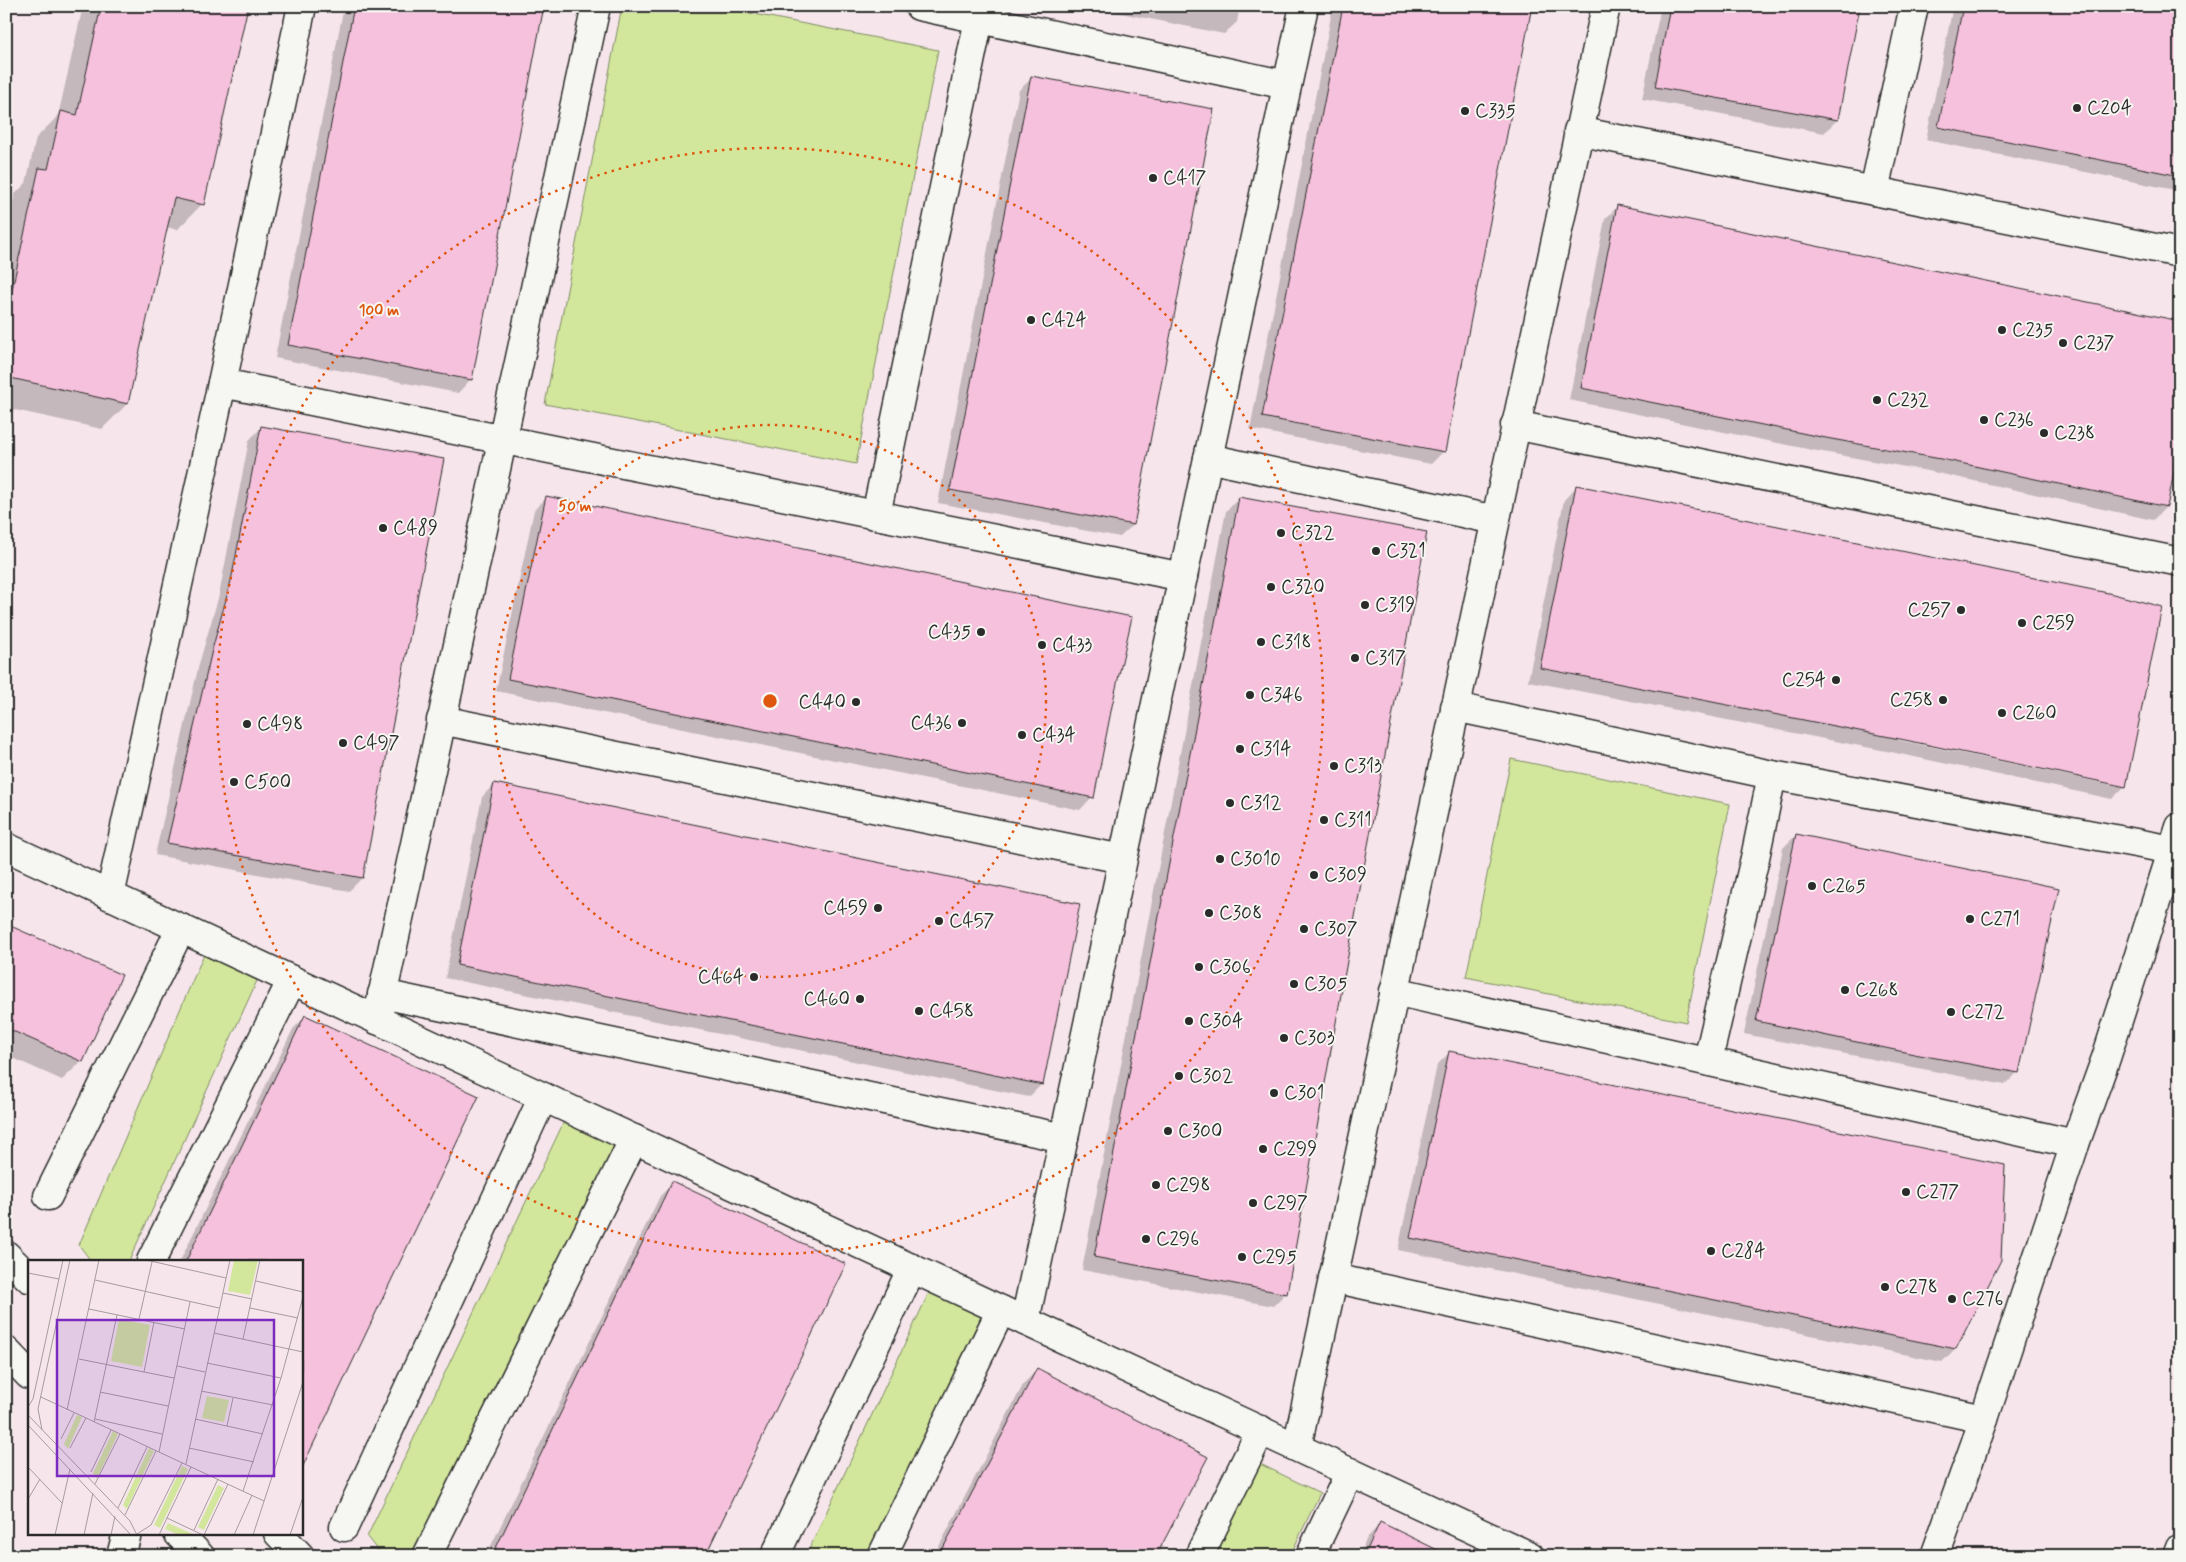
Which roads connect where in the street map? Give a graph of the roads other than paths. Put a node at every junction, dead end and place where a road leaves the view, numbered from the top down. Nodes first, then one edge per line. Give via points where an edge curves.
1 (302, 6) edge
2 (596, 6) edge
3 (919, 6) edge
4 (1304, 6) edge
5 (1606, 6) edge
6 (1914, 6) edge
7 (979, 19) junction
8 (1287, 85) junction
9 (1578, 131) junction
10 (1874, 191) junction
11 (2180, 253) edge
12 (222, 383) junction
13 (1515, 425) junction
14 (502, 439) junction
15 (1208, 458) junction
16 (876, 515) junction
17 (1495, 520) junction
18 (2180, 562) edge
19 (1183, 577) junction
20 (1455, 707) junction
21 (441, 720) junction
22 (1772, 775) junction
23 (2176, 839) edge
24 (6, 847) edge
25 (1122, 859) junction
26 (110, 896) junction
27 (181, 928) junction
28 (292, 980) junction
29 (1394, 991) junction
30 (379, 1007) junction
31 (1708, 1060) junction
32 (543, 1097) junction
33 (1064, 1138) junction
34 (634, 1139) junction
35 (2075, 1144) junction
36 (48, 1196) dead end
37 (152, 1260) edge
38 (912, 1268) junction
39 (1333, 1278) junction
40 (1013, 1315) junction
41 (6, 1351) edge
42 (28, 1374) edge
43 (1984, 1419) junction
44 (1261, 1430) junction
45 (1296, 1447) junction
46 (1350, 1472) junction
47 (344, 1527) dead end
48 (126, 1534) edge
49 (179, 1534) edge
50 (279, 1534) edge
51 (2180, 1548) edge
52 (121, 1556) edge
53 (200, 1556) edge
54 (300, 1556) edge
55 (427, 1556) edge
56 (775, 1556) edge
57 (882, 1556) edge
58 (1198, 1556) edge
59 (1310, 1556) edge
60 (1530, 1556) edge
61 (1935, 1556) edge
62 (2177, 1556) edge

1 - 12 street
2 - 14 street
3 - 7 street
4 - 8 street
5 - 9 street
6 - 10 street
7 - 8 street
7 - 16 street
8 - 15 street
9 - 10 street
9 - 13 street
10 - 11 street
12 - 14 street
12 - 26 street
13 - 17 street
13 - 18 street
14 - 16 street
14 - 21 street
15 - 17 street
15 - 19 street
16 - 19 street
17 - 20 street
19 - 25 street
20 - 22 street
20 - 29 street
21 - 25 street
21 - 30 street
22 - 23 street
22 - 31 street via 1756,858
23 - 35 street
24 - 26 street
25 - 33 street
26 - 27 street
27 - 28 street
27 - 36 street
28 - 30 street
28 - 37 street
29 - 31 street
29 - 39 street
30 - 32 street
30 - 33 street
31 - 35 street
32 - 34 street
32 - 47 street
33 - 40 street
34 - 38 street
34 - 55 street
35 - 43 street
38 - 40 street
38 - 56 street
39 - 43 street
39 - 45 street
40 - 44 street
40 - 57 street
41 - 42 street
43 - 61 street
44 - 45 street
44 - 58 street
45 - 46 street
46 - 59 street
46 - 60 street
48 - 52 street
49 - 53 street
50 - 54 street
51 - 62 street

